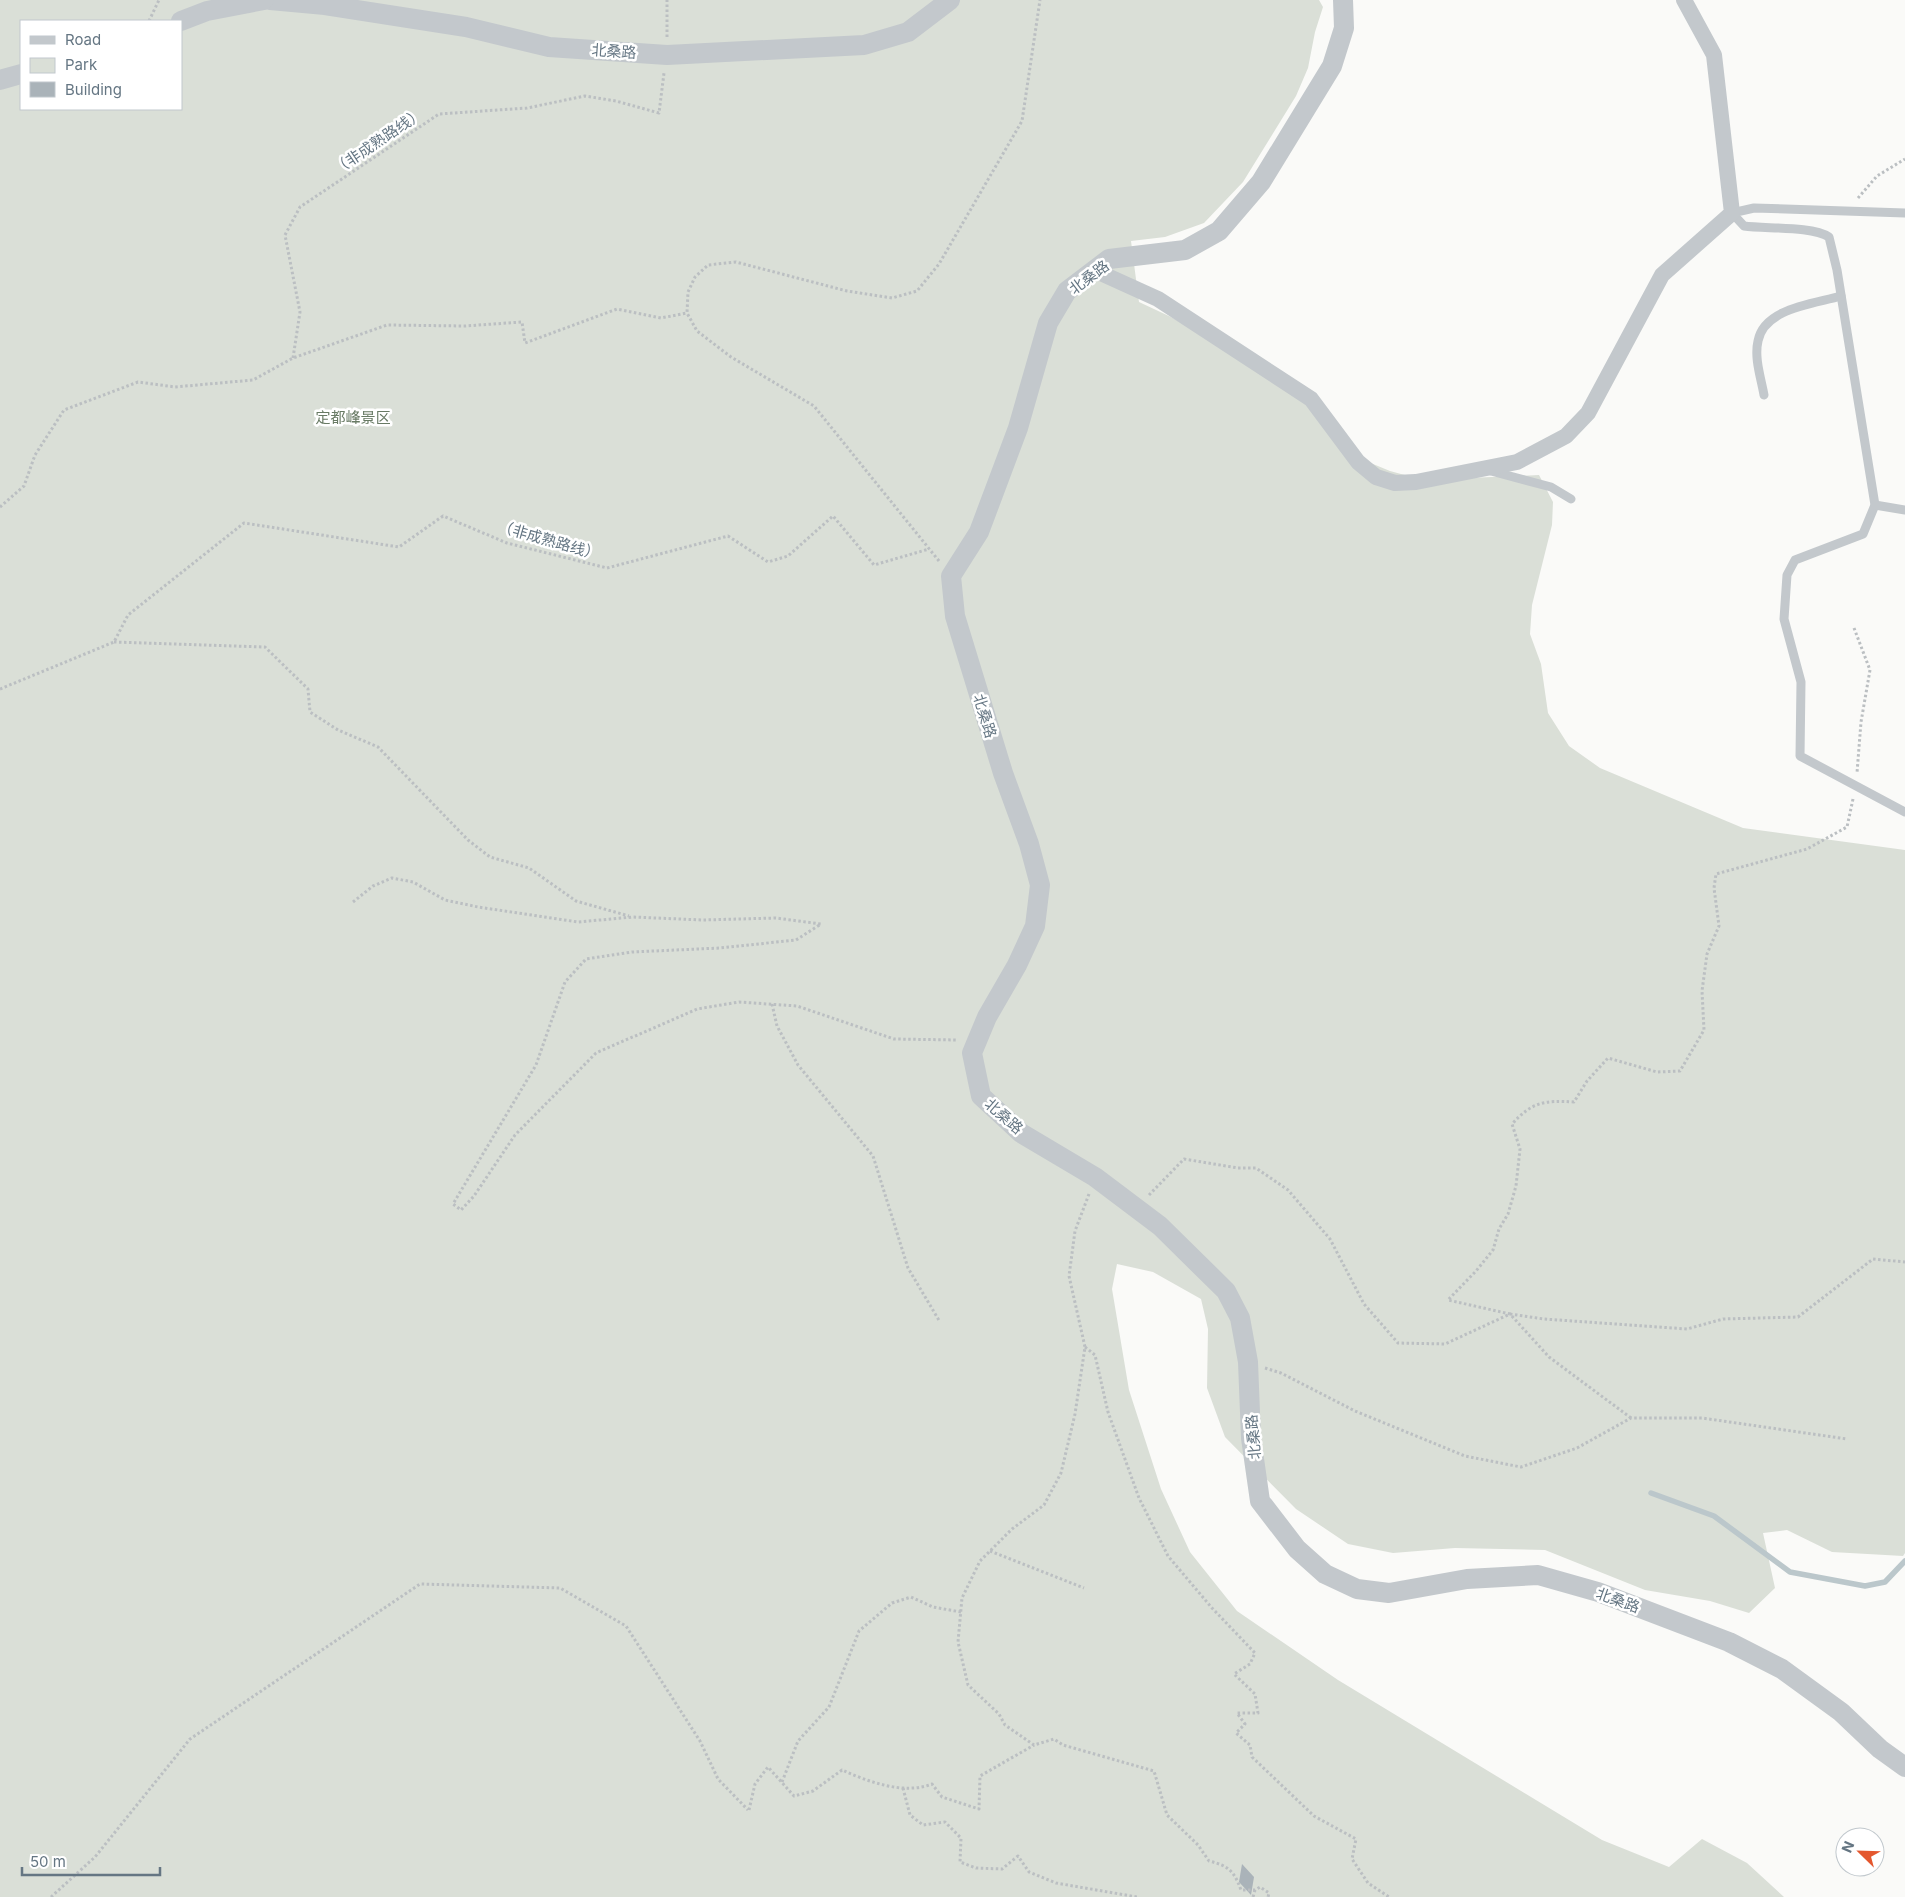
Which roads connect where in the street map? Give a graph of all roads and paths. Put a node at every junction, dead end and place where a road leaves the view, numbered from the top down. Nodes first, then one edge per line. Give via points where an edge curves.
1 (159, 0) edge
2 (264, 0) edge
3 (270, 0) edge
4 (667, 0) edge
5 (950, 0) edge
6 (1040, 0) edge
7 (1343, 0) edge
8 (1684, 0) edge
9 (150, 20) edge
10 (182, 21) edge
11 (667, 55) junction
12 (20, 74) edge
13 (0, 80) edge
14 (1905, 159) edge
15 (1848, 210) junction
16 (1732, 213) junction
17 (1905, 213) edge
18 (1094, 270) junction
19 (1841, 296) junction
20 (687, 313) junction
21 (293, 358) junction
22 (1764, 394) dead end
23 (1483, 469) junction
24 (1571, 499) dead end
25 (1875, 504) junction
26 (0, 507) edge
27 (1905, 510) edge
28 (929, 549) junction
29 (951, 576) junction
30 (1854, 628) dead end
31 (114, 642) junction
32 (0, 689) edge
33 (1856, 786) junction
34 (1905, 812) edge
35 (353, 902) dead end
36 (632, 917) junction
37 (772, 1004) junction
38 (972, 1053) junction
39 (1095, 1177) junction
40 (1137, 1208) junction
41 (1905, 1262) edge
42 (1510, 1314) junction
43 (940, 1322) dead end
44 (1085, 1347) junction
45 (1248, 1362) junction
46 (1631, 1418) junction
47 (1847, 1439) dead end
48 (990, 1551) junction
49 (1084, 1588) dead end
50 (961, 1612) junction
51 (1034, 1745) junction
52 (1905, 1767) edge
53 (782, 1782) junction
54 (903, 1788) junction
55 (1256, 1890) junction
56 (51, 1897) edge
57 (1137, 1897) edge
58 (1253, 1897) edge
59 (1268, 1897) edge
60 (1389, 1897) edge

1 - 9 path
2 - 10 street via 207,11
3 - 11 street, 北桑路 via 325,5 466,27 549,47
4 - 11 path
5 - 11 street, 北桑路 via 908,32 864,45
6 - 20 path via 1022,122 939,264 917,291 892,298 847,291 736,262 708,265 694,277 688,292
7 - 18 street, 北桑路 via 1344,28 1332,66 1261,182 1219,231 1185,250 1109,259
8 - 16 street via 1714,55
11 - 21 path, （非成熟路线） via 659,113 585,96 527,108 439,114 300,207 285,236 300,312
12 - 13 street
14 - 15 path via 1877,176
15 - 16 lane via 1754,208
15 - 17 lane
16 - 19 lane via 1744,226 1824,234 1829,238
16 - 23 street via 1662,275 1588,413 1566,436 1517,462
18 - 23 street via 1158,299 1311,399 1358,462 1376,477 1395,483 1416,482
18 - 29 street, 北桑路 via 1067,290 1048,323 1018,428 989,506 979,532
19 - 22 lane via 1788,311 1767,321 1758,340 1757,360
19 - 25 lane
20 - 21 path via 661,318 617,309 525,343 522,322 465,326 386,325
20 - 28 path via 697,331 731,357 814,406
21 - 26 path via 253,380 175,387 138,382 64,410 35,454 24,486
23 - 24 lane via 1551,487
25 - 27 lane
25 - 33 lane via 1862,534 1796,560 1788,575 1784,619 1801,682 1800,756
28 - 29 path
28 - 31 path, （非成熟路线） via 874,565 832,516 788,556 768,562 728,536 608,568 507,543 443,516 399,547 244,522 128,615
29 - 38 street, 北桑路 via 955,616 1040,885 1035,926 987,1017
30 - 33 path via 1870,670
31 - 32 path
31 - 36 path via 264,647 308,689 310,712 338,730 378,747 468,840 490,857 529,868 576,901
33 - 34 lane
33 - 42 path via 1847,827 1808,849 1716,874 1714,888 1719,926 1707,954 1702,991 1704,1030 1680,1071 1657,1072 1608,1058 1574,1102 1553,1100 1526,1109 1512,1124 1520,1149 1516,1186 1508,1214 1499,1229 1493,1250 1448,1300
35 - 36 path via 373,886 392,878 413,882 445,900 478,907 578,922
36 - 37 path via 703,920 776,918 821,924 796,940 632,952 586,959 565,982 536,1065 453,1204 460,1210 474,1196 515,1135 596,1053 697,1009 738,1002
37 - 38 path via 797,1006 894,1039 962,1040
37 - 43 path via 777,1026 798,1065 873,1156 908,1268
38 - 39 street, 北桑路 via 981,1096 1022,1133
39 - 40 street, 北桑路
39 - 44 path via 1076,1231 1069,1276
40 - 42 path via 1184,1159 1256,1168 1288,1190 1330,1239 1364,1304 1398,1343 1445,1344
40 - 45 street, 北桑路 via 1160,1226 1226,1291 1240,1318
41 - 42 path via 1873,1259 1798,1317 1723,1319 1688,1329
42 - 46 path via 1549,1357
44 - 48 path via 1075,1414 1061,1473 1044,1504
44 - 60 path via 1095,1355 1108,1412 1136,1489 1168,1556 1255,1653 1250,1664 1234,1674 1255,1694 1258,1713 1237,1713 1245,1724 1236,1733 1250,1745 1252,1757 1314,1816 1356,1839 1352,1859 1368,1883
45 - 46 path via 1280,1373 1355,1411 1465,1456 1521,1467 1577,1448
45 - 52 street, 北桑路 via 1251,1438 1260,1501 1297,1549 1325,1574 1357,1589 1389,1593 1467,1579 1538,1575 1598,1592 1729,1642 1782,1669 1841,1712 1880,1749
46 - 47 path via 1702,1418
48 - 49 path
48 - 50 path via 980,1561 962,1598
50 - 51 path via 958,1642 968,1685 999,1714 1005,1725
50 - 53 path via 934,1607 911,1597 892,1603 859,1631 829,1708 798,1741
51 - 54 path via 980,1776 979,1809 942,1797 932,1784 919,1790
51 - 55 path via 1054,1739 1063,1745 1154,1772 1167,1815 1210,1861 1235,1874 1241,1890
53 - 54 path via 794,1796 813,1791 842,1770
53 - 56 path via 768,1767 755,1784 748,1810 718,1779 700,1741 626,1626 560,1588 420,1584 190,1739 95,1857
54 - 57 path via 910,1815 923,1825 945,1822 961,1838 960,1862 976,1868 1002,1869 1018,1856 1029,1872 1056,1883
55 - 58 path
55 - 59 path via 1260,1887 1269,1893

